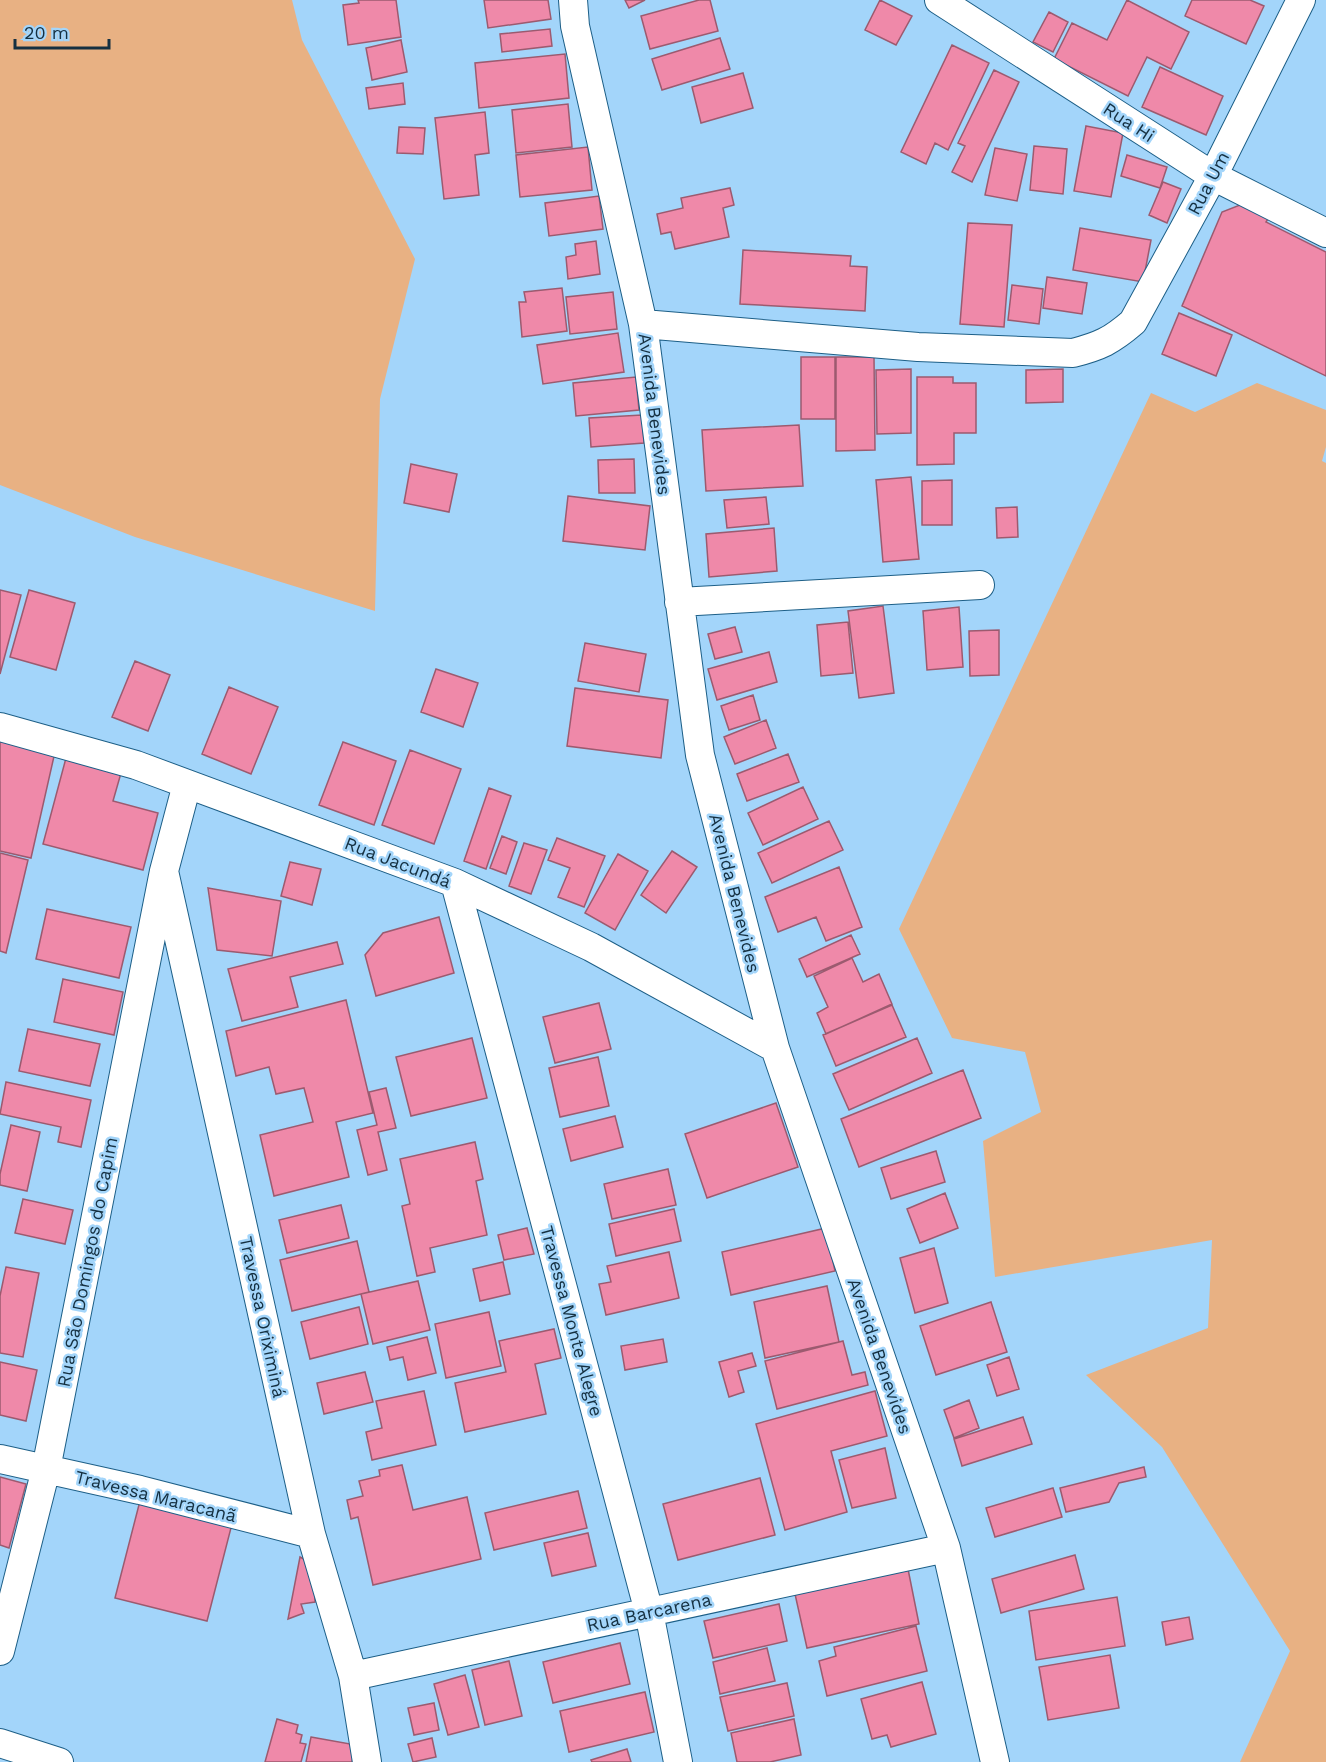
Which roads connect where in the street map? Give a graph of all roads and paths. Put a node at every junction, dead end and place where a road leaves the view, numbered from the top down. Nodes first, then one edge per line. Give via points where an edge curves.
1 (573, 0) edge
2 (939, 0) edge
3 (1301, 0) edge
4 (1213, 176) junction
5 (1326, 233) edge
6 (643, 324) junction
7 (980, 585) dead end
8 (679, 602) junction
9 (0, 727) edge
10 (187, 784) junction
11 (164, 871) junction
12 (455, 883) junction
13 (775, 1048) junction
14 (0, 1459) edge
15 (46, 1469) junction
16 (311, 1534) junction
17 (946, 1548) junction
18 (649, 1611) junction
19 (0, 1651) edge
20 (353, 1676) junction
21 (0, 1743) edge
22 (59, 1762) edge
23 (367, 1762) edge
24 (678, 1762) edge
25 (995, 1762) edge

1 - 6 street, Avenida Benevides via 575,26
2 - 4 street, Rua Hi
3 - 4 street, Rua Um
4 - 5 street, Rua Hi
4 - 6 street, Rua Um via 1133,322 1113,339 1094,348 1073,353 918,347
6 - 8 street, Avenida Benevides
7 - 8 street
8 - 13 street, Avenida Benevides via 700,755
9 - 10 street, Rua Jacundá via 136,765
10 - 11 street, Rua São Domingos do Capim
10 - 12 street, Rua Jacundá
11 - 15 street, Rua São Domingos do Capim
11 - 16 street, Travessa Oriximiná
12 - 13 street, Rua Jacundá via 591,947
12 - 18 street, Travessa Monte Alegre
13 - 17 street, Avenida Benevides
14 - 15 street, Travessa Maracanã
15 - 16 street, Travessa Maracanã
15 - 19 street, Rua São Domingos do Capim
16 - 20 street, Travessa Oriximiná
17 - 18 street, Rua Barcarena
17 - 25 street, Avenida Benevides
18 - 20 street, Rua Barcarena
18 - 24 street, Travessa Monte Alegre
20 - 23 street, Travessa Oriximiná
21 - 22 street

